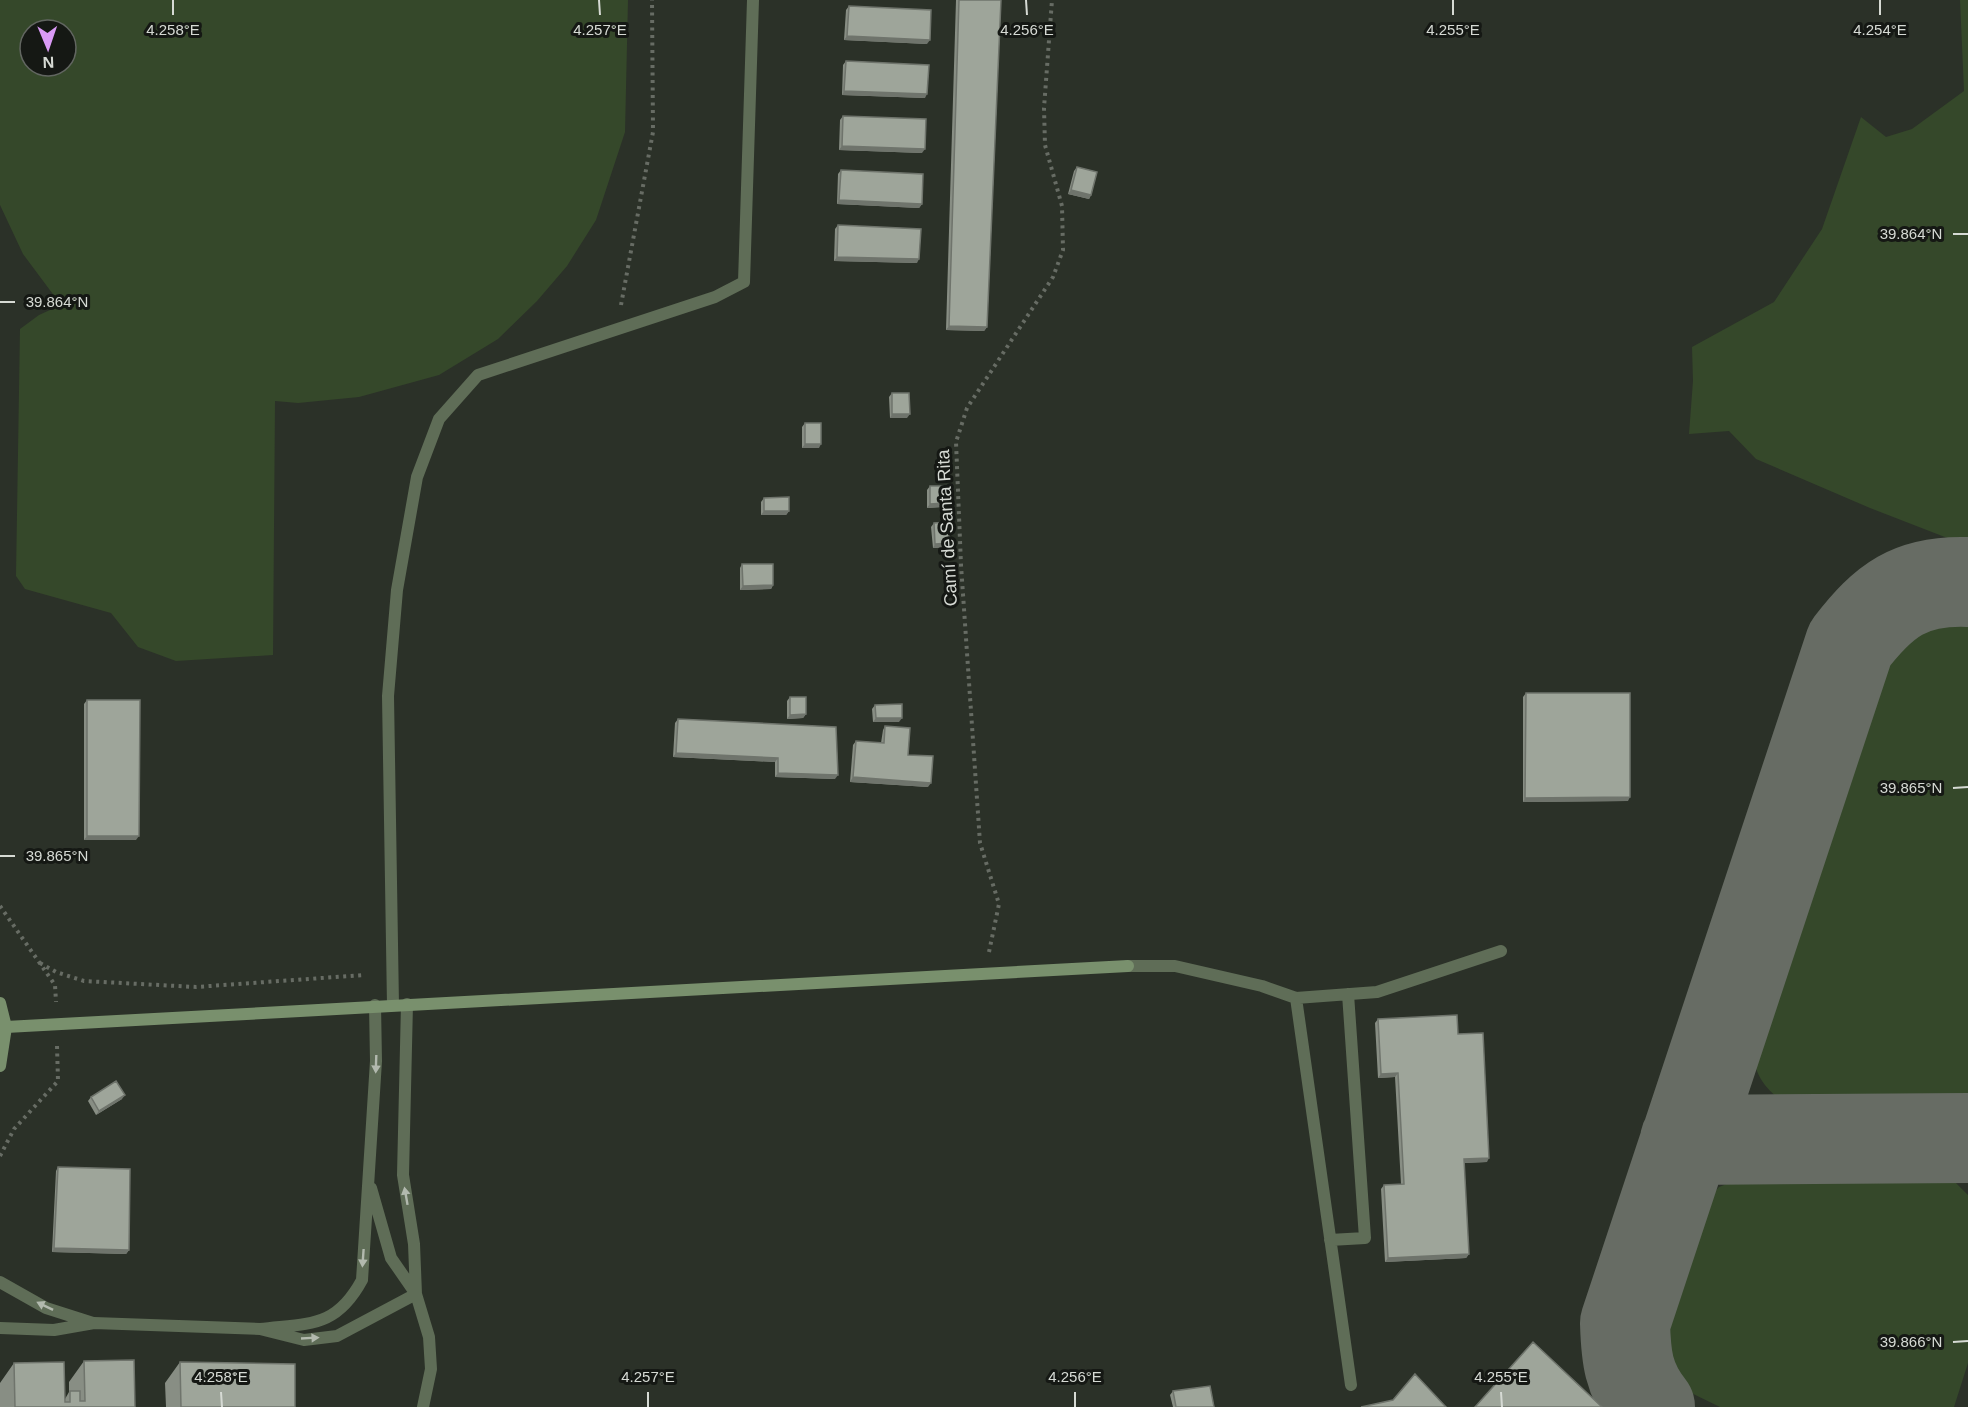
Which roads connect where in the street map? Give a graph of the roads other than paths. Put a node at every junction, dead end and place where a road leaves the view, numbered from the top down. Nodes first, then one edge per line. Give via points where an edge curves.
1 (753, 0) edge
2 (1501, 951) dead end
3 (1128, 966) joint
4 (1348, 994) junction
5 (1296, 998) junction
6 (0, 1003) edge
7 (407, 1004) junction
8 (375, 1005) junction
9 (393, 1005) junction
10 (6, 1027) junction
11 (0, 1066) edge
12 (369, 1180) junction
13 (1330, 1240) junction
14 (0, 1282) edge
15 (416, 1294) junction
16 (94, 1323) junction
17 (0, 1328) edge
18 (260, 1329) junction
19 (1351, 1385) dead end
20 (423, 1407) edge

1 - 9 lane via 744,282 715,297 478,375 439,419 417,477 397,590 388,696
2 - 4 lane via 1377,992
3 - 5 lane via 1175,966
3 - 7 street
4 - 5 lane
4 - 13 lane via 1365,1238
5 - 13 lane
6 - 10 street
7 - 9 street
15 -> 7 lane via 414,1244 403,1175
8 - 9 street
8 - 10 street
8 -> 12 lane
10 - 11 street
12 - 15 lane via 391,1258
12 -> 18 lane via 362,1280 350,1302 330,1318
13 - 19 lane
16 -> 14 lane via 46,1308
18 -> 15 lane via 304,1340 337,1336
15 - 20 lane via 429,1337 431,1369
16 - 17 lane via 54,1330
16 - 18 lane

